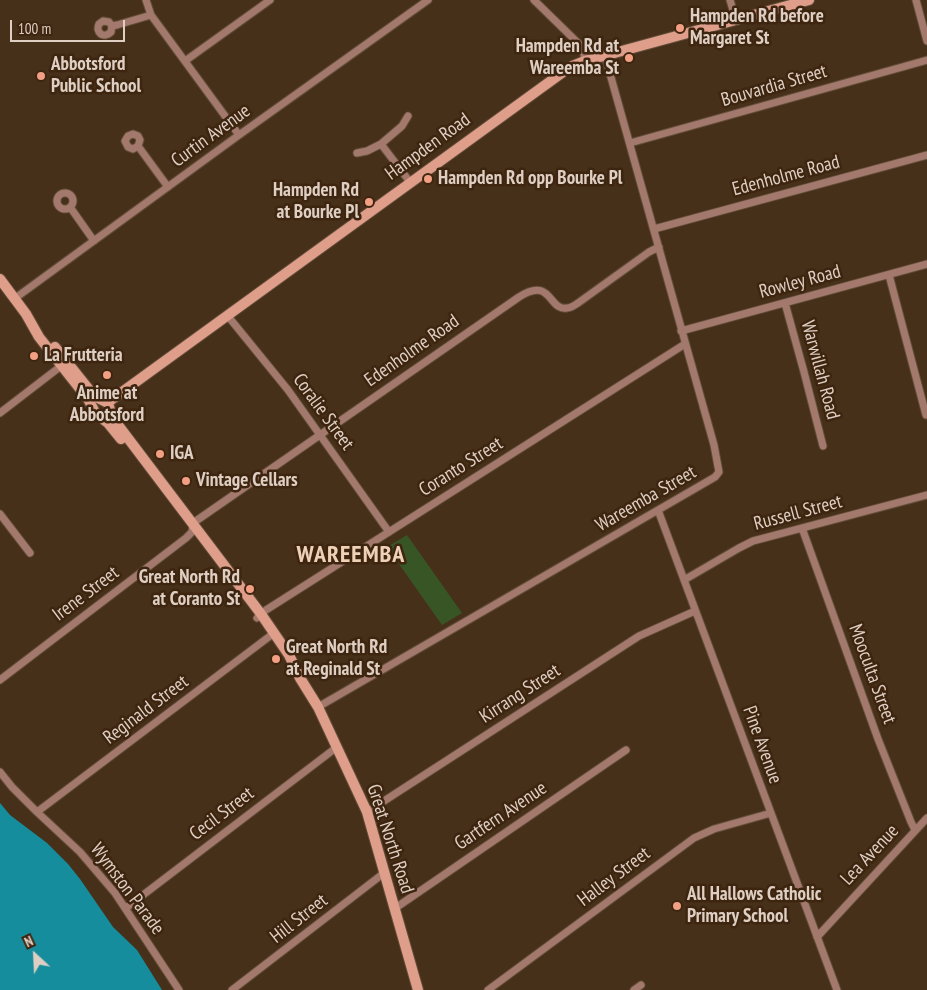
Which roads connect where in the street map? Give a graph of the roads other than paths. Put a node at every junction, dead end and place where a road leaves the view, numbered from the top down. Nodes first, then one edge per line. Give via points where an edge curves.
1 (146, 0) edge
2 (270, 0) edge
3 (428, 0) edge
4 (534, 0) edge
5 (730, 0) edge
6 (809, 0) edge
7 (916, 0) edge
8 (151, 14) junction
9 (736, 20) junction
10 (112, 26) dead end
11 (927, 40) edge
12 (605, 56) junction
13 (927, 60) edge
14 (185, 61) junction
15 (585, 61) junction
16 (408, 116) dead end
17 (239, 135) junction
18 (630, 143) junction
19 (380, 144) junction
20 (138, 146) dead end
21 (357, 153) dead end
22 (927, 155) edge
23 (410, 182) junction
24 (168, 187) junction
25 (70, 207) dead end
26 (654, 229) junction
27 (94, 241) junction
28 (659, 247) junction
29 (927, 264) edge
30 (889, 274) junction
31 (0, 279) edge
32 (14, 299) junction
33 (785, 303) junction
34 (227, 315) junction
35 (682, 331) junction
36 (685, 344) junction
37 (64, 364) junction
38 (107, 405) junction
39 (97, 412) junction
40 (0, 413) edge
41 (926, 415) edge
42 (320, 435) junction
43 (823, 446) dead end
44 (927, 496) edge
45 (658, 510) junction
46 (0, 514) edge
47 (192, 528) junction
48 (802, 528) junction
49 (389, 532) junction
50 (30, 553) dead end
51 (684, 580) junction
52 (695, 610) junction
53 (259, 616) junction
54 (271, 635) junction
55 (0, 680) edge
56 (318, 707) junction
57 (337, 747) junction
58 (626, 750) dead end
59 (0, 772) edge
60 (37, 812) junction
61 (367, 812) junction
62 (771, 813) junction
63 (927, 818) edge
64 (915, 830) junction
65 (384, 873) junction
66 (126, 908) junction
67 (394, 909) junction
68 (817, 937) junction
69 (235, 989) edge
70 (179, 990) edge
71 (418, 990) edge
72 (488, 990) edge
73 (837, 990) edge

1 - 8 street
2 - 14 street
3 - 17 street, Curtin Avenue
4 - 15 street via 579,44
5 - 9 street
6 - 9 main road, Hampden Road
7 - 11 street
8 - 10 street
8 - 14 street
9 - 12 main road, Hampden Road
12 - 15 main road, Hampden Road
12 - 18 street, Wareemba Street
13 - 18 street, Bouvardia Street
14 - 17 street
15 - 23 main road, Hampden Road via 570,67
16 - 19 street via 402,126
17 - 24 street, Curtin Avenue
18 - 26 street, Wareemba Street
19 - 21 street
19 - 23 street
20 - 24 street
22 - 26 street, Edenholme Road
23 - 34 main road, Hampden Road
24 - 27 street, Curtin Avenue
25 - 27 street
26 - 28 street, Wareemba Street
27 - 32 street, Curtin Avenue
28 - 35 street, Wareemba Street
28 - 42 street, Edenholme Road via 567,308 556,305 540,290 524,293
29 - 30 street, Rowley Road
30 - 33 street, Rowley Road
30 - 41 street
31 - 32 main road, Great North Road
32 - 37 main road, Great North Road via 38,337
33 - 35 street, Rowley Road
33 - 43 street, Warwillah Road
34 - 38 main road, Hampden Road
34 - 42 street, Coralie Street
35 - 36 street, Wareemba Street
36 - 45 street, Wareemba Street via 719,472 715,478
36 - 49 street, Coranto Street
37 - 38 main road, Great North Road
37 - 39 main road, Great North Road
37 - 40 street
38 - 39 main road via 97,403
38 - 39 main road via 106,416
38 - 47 main road, Great North Road
39 - 47 main road, Great North Road
42 - 47 street, Edenholme Road
42 - 49 street, Coralie Street
44 - 48 street, Russell Street
45 - 51 street, Pine Avenue
45 - 56 street, Wareemba Street
46 - 50 street
47 - 53 main road, Great North Road
47 - 55 street, Irene Street via 186,538
48 - 51 street, Russell Street via 746,544
48 - 64 street, Mooculta Street via 878,739
49 - 53 street, Coranto Street
51 - 52 street, Pine Avenue
52 - 61 street, Kirrang Street via 639,636
52 - 62 street, Pine Avenue
53 - 54 main road, Great North Road
54 - 56 main road, Great North Road via 284,660
54 - 60 street, Reginald Street
56 - 57 main road, Great North Road
57 - 61 main road, Great North Road
57 - 66 street, Cecil Street
58 - 67 street, Gartfern Avenue
59 - 60 street, Wymston Parade
60 - 66 street, Wymston Parade via 80,852
61 - 65 main road, Great North Road
62 - 68 street, Pine Avenue
62 - 72 street, Halley Street via 694,838
63 - 64 street, Lea Avenue
64 - 68 street, Lea Avenue
65 - 67 main road, Great North Road
65 - 69 street, Hill Street
66 - 70 street, Wymston Parade
67 - 71 main road, Great North Road
68 - 73 street, Pine Avenue

